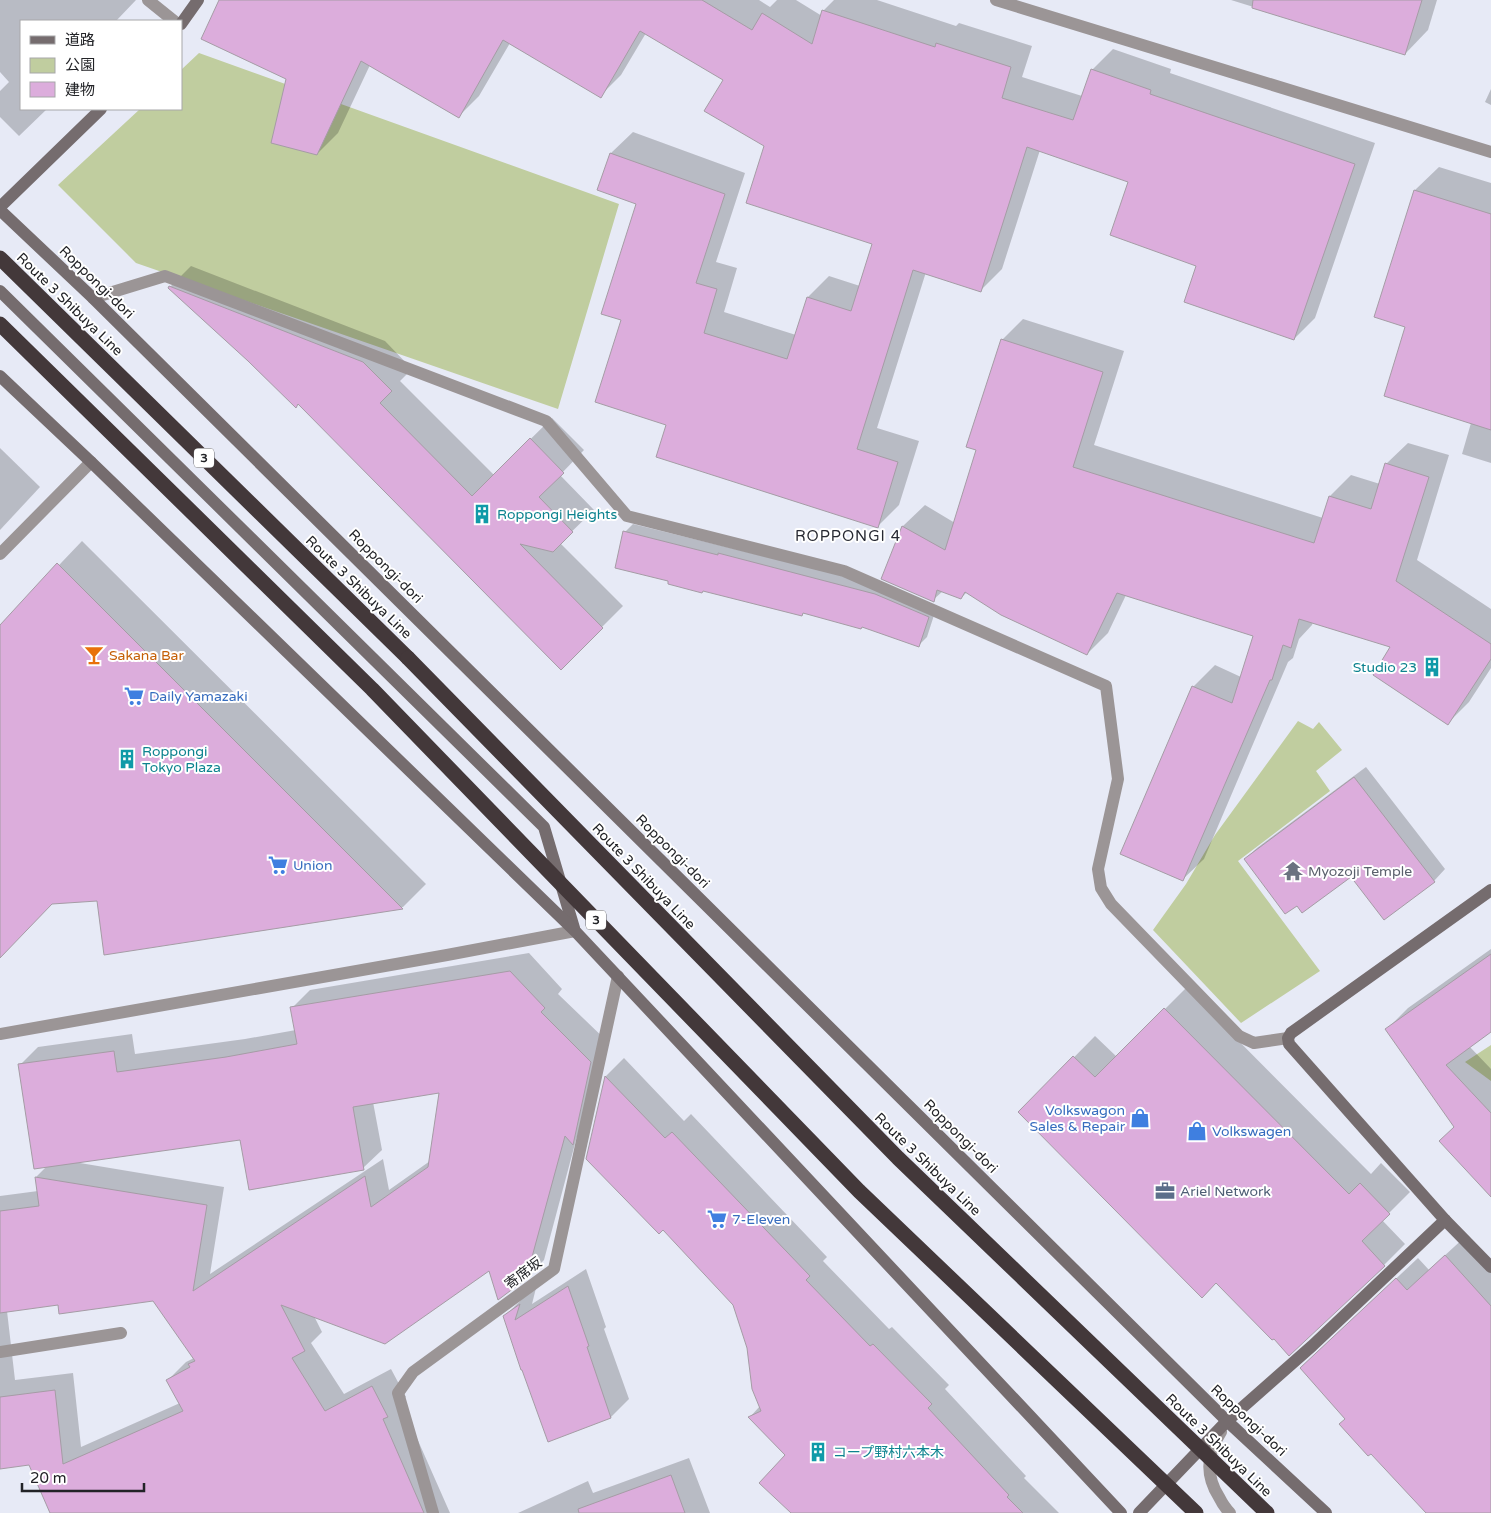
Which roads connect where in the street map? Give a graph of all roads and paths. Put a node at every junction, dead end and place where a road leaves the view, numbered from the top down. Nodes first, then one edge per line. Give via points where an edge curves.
1 (148, 0) edge
2 (198, 0) edge
3 (996, 0) edge
4 (173, 20) edge
5 (182, 23) edge
6 (100, 110) edge
7 (1491, 152) edge
8 (0, 209) edge
9 (0, 258) edge
10 (0, 291) edge
11 (93, 298) junction
12 (0, 324) edge
13 (0, 376) edge
14 (91, 462) junction
15 (0, 554) edge
16 (1491, 890) edge
17 (575, 931) junction
18 (618, 976) junction
19 (0, 1034) edge
20 (1288, 1038) junction
21 (1445, 1220) junction
22 (1491, 1266) edge
23 (121, 1333) dead end
24 (0, 1352) edge
25 (1228, 1422) junction
26 (433, 1513) edge
27 (1121, 1513) edge
28 (1139, 1513) edge
29 (1196, 1513) edge
30 (1230, 1513) edge
31 (1267, 1513) edge
32 (1326, 1513) edge

1 - 4 street
2 - 5 main road
3 - 7 street
6 - 8 main road
8 - 11 main road, Roppongi-dori
9 - 31 highway, Route 3 Shibuya Line / 3, bridge via 408,658 898,1158
10 - 17 main road via 544,827
11 - 20 street via 165,276 536,417 546,421 627,516 844,571 1106,686 1118,779 1098,869 1101,888 1111,904 1239,1036 1254,1042
11 - 25 main road, Roppongi-dori
12 - 29 highway, 3, bridge via 372,689 859,1191
13 - 14 main road
14 - 15 street
14 - 17 main road
16 - 20 main road
17 - 18 main road
17 - 19 street
18 - 26 street, 寄席坂 via 554,1269 413,1372 398,1393
18 - 27 main road
20 - 21 main road via 1289,1044
21 - 22 main road
21 - 25 main road
23 - 24 street
25 - 28 main road
25 - 30 street via 1213,1444 1209,1465 1212,1485
25 - 32 main road, Roppongi-dori

